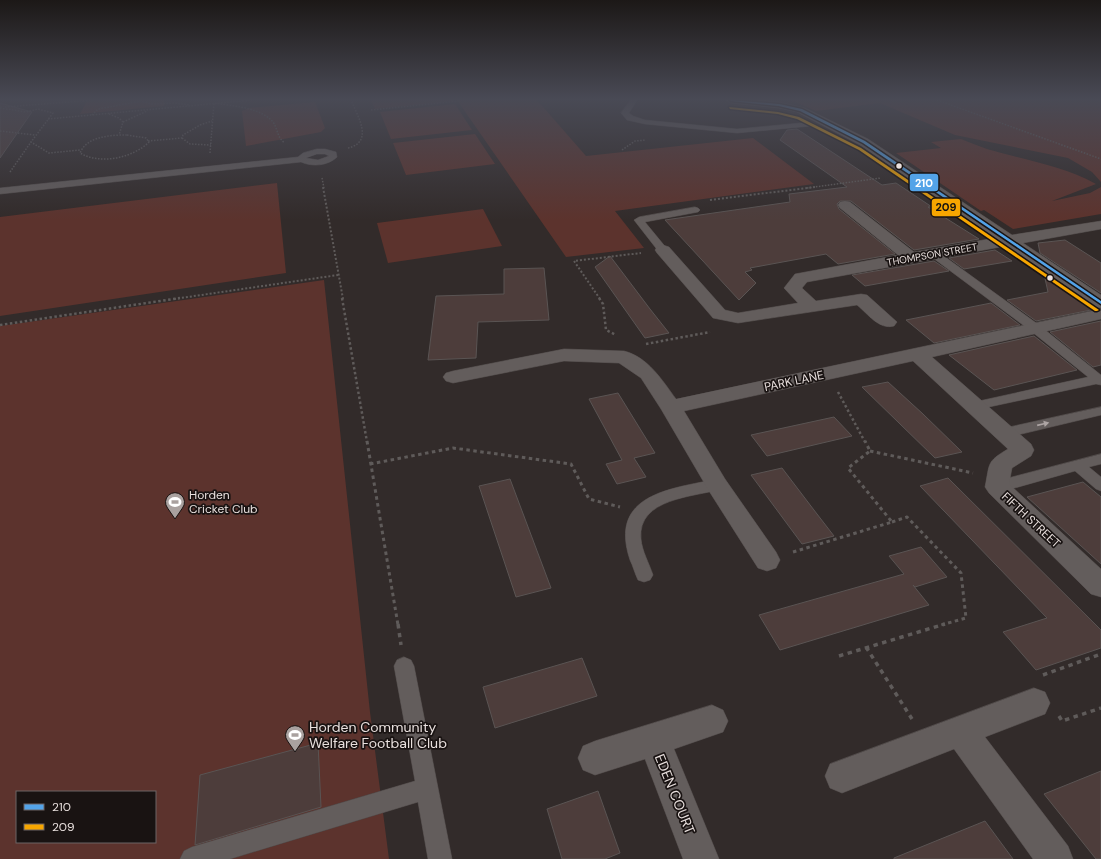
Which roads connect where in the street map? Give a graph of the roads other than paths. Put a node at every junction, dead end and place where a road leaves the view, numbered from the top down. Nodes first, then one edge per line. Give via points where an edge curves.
1 (860, 140) edge
2 (303, 157) junction
3 (0, 192) edge
4 (845, 205) dead end
5 (695, 210) road end
6 (1101, 225) edge
7 (1079, 229) junction
8 (1007, 240) junction
9 (1101, 241) edge
10 (663, 250) joint
11 (933, 253) junction
12 (911, 257) junction
13 (1101, 303) edge
14 (811, 306) junction
15 (1101, 314) edge
16 (888, 322) dead end
17 (1035, 328) junction
18 (917, 354) junction
19 (453, 377) dead end
20 (1100, 380) edge
21 (975, 406) junction
22 (671, 407) junction
23 (1101, 411) edge
24 (1005, 433) junction
25 (1101, 459) edge
26 (1078, 466) junction
27 (998, 483) junction
28 (717, 485) junction
29 (1101, 485) edge
30 (767, 560) road end
31 (644, 575) dead end
32 (1101, 586) edge
33 (404, 666) road end
34 (1042, 697) road end
35 (712, 721) dead end
36 (961, 731) junction
37 (654, 740) junction
38 (595, 758) dead end
39 (842, 776) dead end
40 (427, 788) junction
41 (192, 859) edge
42 (440, 859) edge
43 (701, 859) edge
44 (1055, 859) edge

1 - 8 street
2 - 2 lane via 322,151 333,154 329,160 319,162 306,162
2 - 3 lane
4 - 12 street
5 - 10 lane via 639,220
6 - 7 street, THOMPSON STREET
7 - 8 street, THOMPSON STREET
7 - 9 street
8 - 11 street, THOMPSON STREET
8 - 13 street
10 - 14 street via 719,314 738,318
11 - 12 street, THOMPSON STREET
11 - 17 lane
12 - 14 street, THOMPSON STREET via 801,278 793,288
14 - 16 street via 861,299
15 - 17 street, PARK LANE
17 - 18 street, PARK LANE
17 - 20 lane
18 - 21 street, FIFTH STREET
18 - 22 street, PARK LANE
19 - 22 street via 564,355 631,352
20 - 21 lane
21 - 24 street, FIFTH STREET
22 - 28 street
24 -> 23 lane
24 - 27 street, FIFTH STREET via 1023,450 1001,464
25 - 26 lane
26 - 27 lane
26 - 29 lane
27 - 32 street, FIFTH STREET
28 - 30 street
28 - 31 lane via 652,502 640,513 634,525 633,539
33 - 40 lane
34 - 36 street
35 - 37 street
36 - 39 street
36 - 44 street
37 - 38 street, EDEN COURT
37 - 43 street, EDEN COURT
40 - 41 lane
40 - 42 lane

